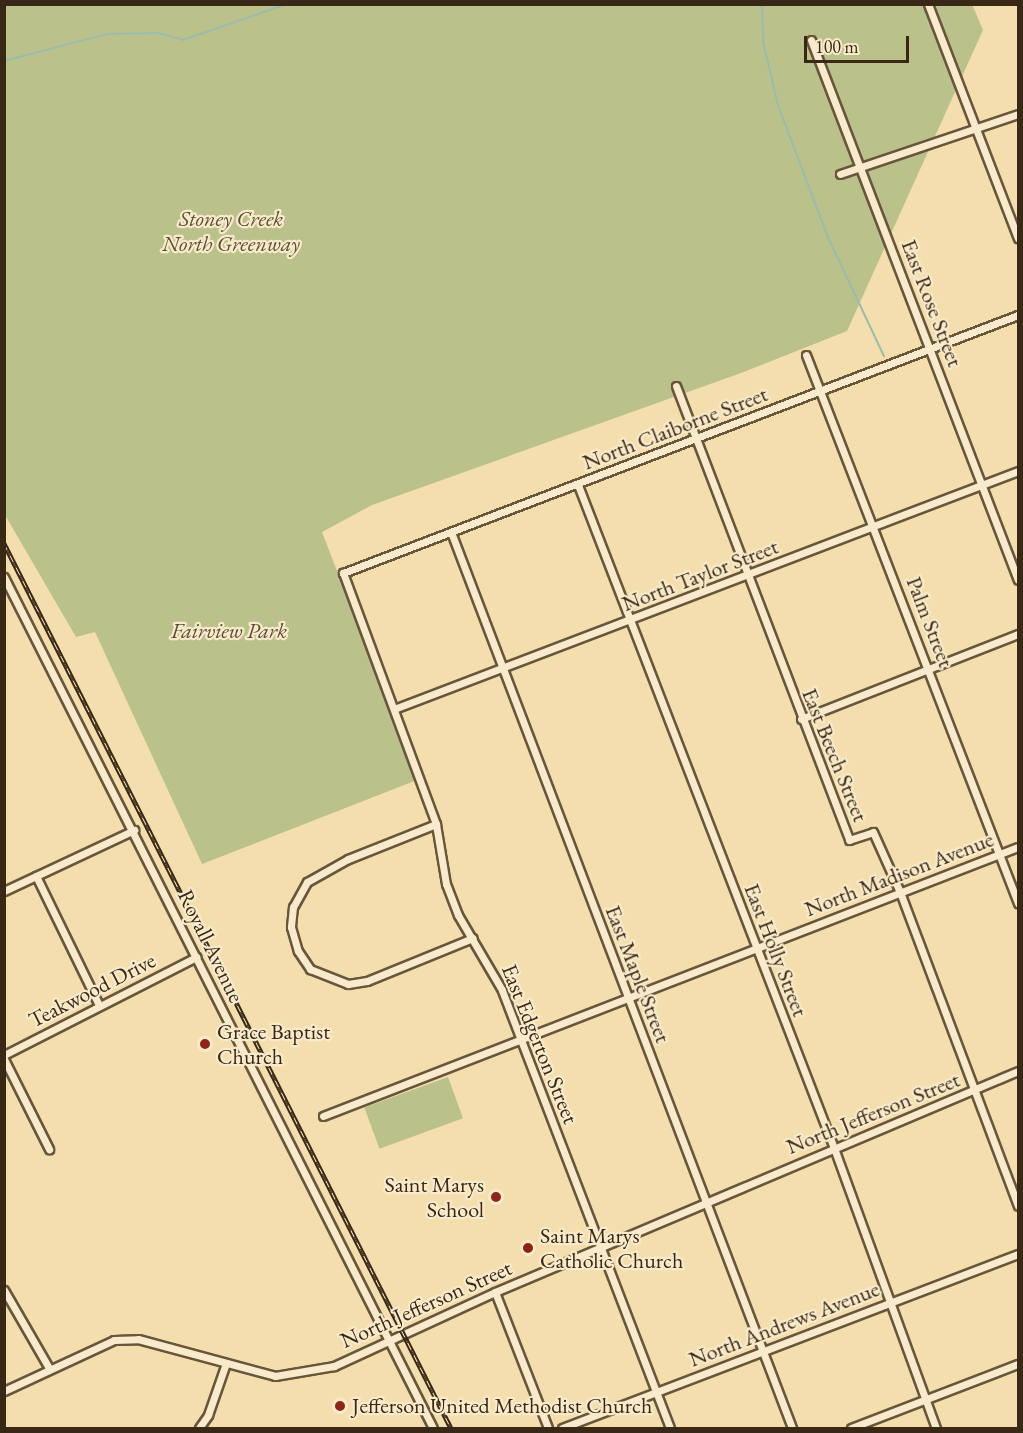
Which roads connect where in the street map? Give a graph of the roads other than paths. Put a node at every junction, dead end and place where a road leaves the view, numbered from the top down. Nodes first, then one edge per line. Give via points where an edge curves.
1 (928, 4) edge
2 (811, 40) dead end
3 (1018, 114) edge
4 (975, 130) junction
5 (861, 170) junction
6 (840, 174) dead end
7 (1018, 238) edge
8 (1018, 315) edge
9 (931, 348) junction
10 (807, 355) dead end
11 (676, 386) dead end
12 (822, 391) junction
13 (695, 441) junction
14 (1018, 471) edge
15 (578, 485) junction
16 (983, 486) junction
17 (875, 528) junction
18 (451, 532) junction
19 (343, 573) joint
20 (746, 576) junction
21 (4, 577) edge
22 (1018, 580) edge
23 (629, 622) junction
24 (1018, 634) edge
25 (929, 669) junction
26 (504, 670) junction
27 (394, 709) junction
28 (801, 719) junction
29 (436, 824) junction
30 (134, 830) junction
31 (1018, 847) edge
32 (1000, 854) junction
33 (36, 876) junction
34 (4, 891) edge
35 (900, 892) junction
36 (1018, 903) edge
37 (473, 938) junction
38 (756, 950) junction
39 (196, 957) junction
40 (628, 997) junction
41 (99, 1005) junction
42 (520, 1038) junction
43 (4, 1057) edge
44 (1018, 1071) edge
45 (975, 1090) junction
46 (323, 1116) dead end
47 (834, 1148) junction
48 (49, 1149) dead end
49 (707, 1202) junction
50 (1018, 1206) edge
51 (601, 1247) junction
52 (1018, 1254) edge
53 (4, 1290) edge
54 (495, 1292) junction
55 (890, 1304) junction
56 (387, 1339) junction
57 (763, 1350) junction
58 (226, 1363) junction
59 (1018, 1364) edge
60 (49, 1368) junction
61 (4, 1391) edge
62 (656, 1392) junction
63 (926, 1400) junction
64 (198, 1428) edge
65 (433, 1428) edge
66 (548, 1428) edge
67 (562, 1428) edge
68 (670, 1428) edge
69 (792, 1428) edge
70 (850, 1428) edge
71 (936, 1428) edge

1 - 4 street
2 - 5 street, East Rose Street
3 - 4 street
4 - 5 street
4 - 7 street
5 - 6 street
5 - 9 street, East Rose Street
8 - 9 street, North Claiborne Street
9 - 12 street, North Claiborne Street
9 - 16 street, East Rose Street
10 - 12 street, Palm Street
11 - 13 street, East Beech Street
12 - 13 street, North Claiborne Street
12 - 17 street, Palm Street
13 - 15 street, North Claiborne Street
13 - 20 street, East Beech Street
14 - 16 street, North Taylor Street
15 - 18 street, North Claiborne Street
15 - 23 street, East Holly Street
16 - 17 street, North Taylor Street
16 - 22 street, East Rose Street
17 - 20 street, North Taylor Street
17 - 25 street, Palm Street
18 - 19 street, North Claiborne Street
18 - 26 street, East Maple Street
19 - 27 street, East Edgerton Street
20 - 23 street, North Taylor Street
20 - 28 street, East Beech Street
21 - 30 street, Royall Avenue
23 - 26 street, North Taylor Street
23 - 38 street, East Holly Street
24 - 25 street
25 - 28 street
25 - 32 street, Palm Street
26 - 27 street, North Taylor Street
26 - 40 street, East Maple Street
27 - 29 street, East Edgerton Street
28 - 35 street, East Beech Street via 849,840 873,832
29 - 37 street, East Edgerton Street via 446,884 458,915
29 - 37 street via 340,863 307,882 293,907 291,927 298,951 310,969 348,984 367,981
30 - 33 street
30 - 39 street, Royall Avenue
31 - 32 street, North Madison Avenue
32 - 35 street, North Madison Avenue
32 - 36 street, Palm Street
33 - 34 street
33 - 41 street
35 - 38 street, North Madison Avenue
35 - 45 street, East Beech Street
37 - 42 street, East Edgerton Street via 502,990
38 - 40 street, North Madison Avenue
38 - 47 street, East Holly Street
39 - 41 street, Teakwood Drive
39 - 56 street, Royall Avenue
40 - 42 street, North Madison Avenue
40 - 49 street, East Maple Street
41 - 43 street, Teakwood Drive
42 - 46 street, North Madison Avenue
42 - 51 street, East Edgerton Street
43 - 48 street
44 - 45 street, North Jefferson Street
45 - 47 street, North Jefferson Street
45 - 50 street, East Beech Street
47 - 49 street, North Jefferson Street
47 - 55 street, East Holly Street
49 - 51 street, North Jefferson Street
49 - 57 street, East Maple Street
51 - 54 street, North Jefferson Street
51 - 62 street, East Edgerton Street
52 - 55 street, North Andrews Avenue
53 - 60 street
54 - 56 street, North Jefferson Street
54 - 66 street
55 - 57 street, North Andrews Avenue
55 - 63 street, East Holly Street
56 - 58 street, North Jefferson Street via 314,1372 275,1376
56 - 65 street, Royall Avenue
57 - 62 street, North Andrews Avenue
57 - 69 street, East Maple Street
58 - 60 street, North Jefferson Street via 138,1339 114,1340
58 - 64 street via 208,1415
59 - 63 street
60 - 61 street, North Jefferson Street
62 - 67 street, North Andrews Avenue
62 - 68 street, East Edgerton Street
63 - 70 street
63 - 71 street, East Holly Street

